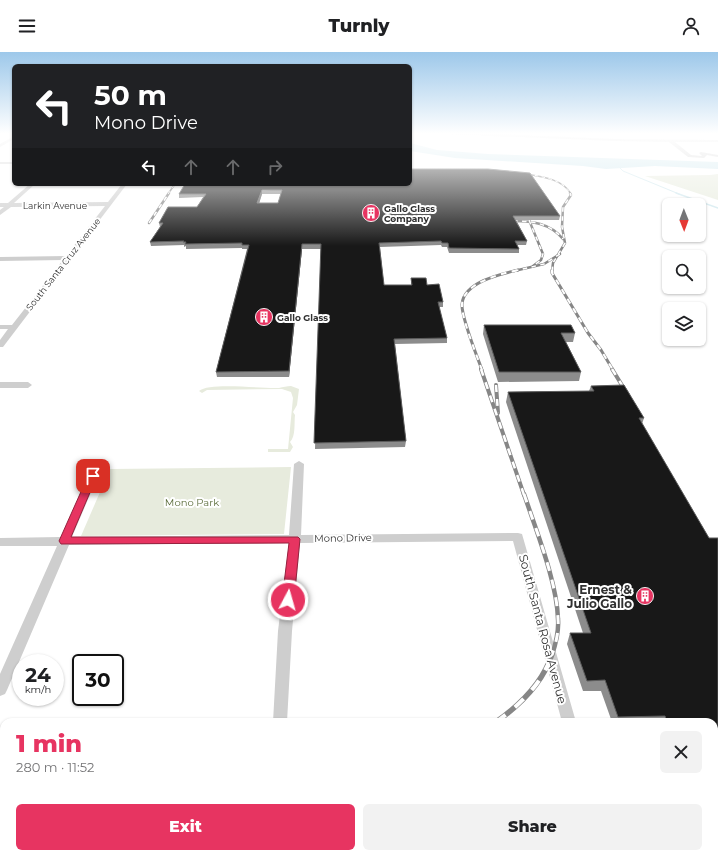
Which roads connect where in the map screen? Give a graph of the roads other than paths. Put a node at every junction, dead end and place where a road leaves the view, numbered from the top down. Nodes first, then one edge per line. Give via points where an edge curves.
1 (31, 186) edge
2 (124, 186) edge
3 (109, 204) junction
4 (0, 205) edge
5 (10, 205) junction
6 (0, 213) edge
7 (67, 258) junction
8 (0, 259) edge
9 (0, 327) edge
10 (14, 327) junction
11 (0, 345) edge
12 (0, 385) edge
13 (28, 385) dead end
14 (299, 464) dead end
15 (93, 476) dead end
16 (518, 537) joint
17 (295, 539) junction
18 (64, 541) junction
19 (0, 542) edge
20 (0, 690) edge
21 (280, 718) edge
22 (568, 718) edge

1 - 5 street
2 - 3 street, South Santa Cruz Avenue
3 - 5 street, Larkin Avenue
3 - 7 street, South Santa Cruz Avenue
4 - 5 street, Larkin Avenue
5 - 6 street
7 - 8 street
7 - 10 street, South Santa Cruz Avenue
9 - 10 street
10 - 11 street, South Santa Cruz Avenue
12 - 13 street
14 - 17 street
15 - 18 street
16 - 17 street, Mono Drive
16 - 22 street, South Santa Rosa Avenue
17 - 18 street, Mono Drive
17 - 21 street via 285,631
18 - 19 street, Mono Drive
18 - 20 street

